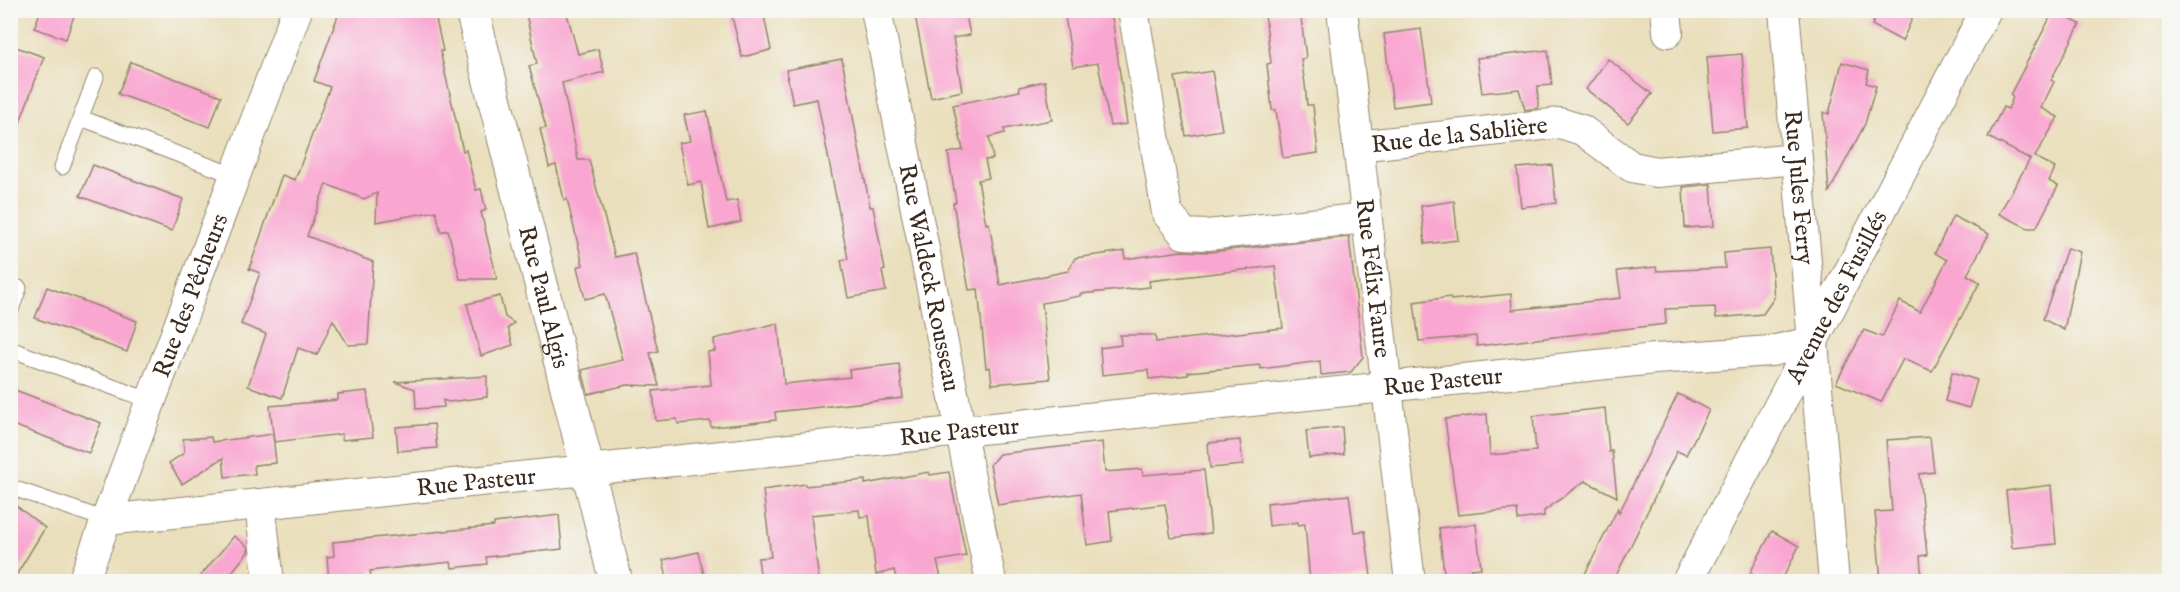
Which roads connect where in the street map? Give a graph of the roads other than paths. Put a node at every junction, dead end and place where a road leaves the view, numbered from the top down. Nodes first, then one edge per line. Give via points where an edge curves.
1 (297, 10) edge
2 (472, 10) edge
3 (876, 10) edge
4 (1133, 10) edge
5 (1342, 10) edge
6 (1784, 10) edge
7 (1986, 10) edge
8 (96, 77) dead end
9 (81, 118) junction
10 (1358, 146) junction
11 (1797, 159) junction
12 (63, 166) dead end
13 (236, 177) junction
14 (1366, 218) junction
15 (19, 288) dead end
16 (10, 312) edge
17 (1812, 342) junction
18 (10, 349) edge
19 (1386, 388) junction
20 (151, 401) junction
21 (961, 432) junction
22 (588, 471) junction
23 (10, 487) edge
24 (260, 504) junction
25 (106, 520) junction
26 (83, 582) edge
27 (269, 582) edge
28 (616, 582) edge
29 (991, 582) edge
30 (1410, 582) edge
31 (1687, 582) edge
32 (1834, 582) edge

1 - 13 street, Rue des Pêcheurs
2 - 22 street, Rue Paul Algis
3 - 21 street, Rue Waldeck Rousseau
4 - 14 street via 1167,213 1184,234 1207,235
5 - 10 street, Rue Félix Faure
6 - 11 street, Rue Jules Ferry
7 - 17 street, Avenue des Fusillés
8 - 9 lane
9 - 12 lane
9 - 13 lane
10 - 11 street, Rue de la Sablière via 1560,123 1582,130 1632,168 1656,172
10 - 14 street, Rue Félix Faure
11 - 17 street, Rue Jules Ferry
13 - 20 street, Rue des Pêcheurs
14 - 19 street, Rue Félix Faure
15 - 16 lane
17 - 19 street, Rue Pasteur via 1771,351 1655,359
17 - 31 street, Avenue des Fusillés
17 - 32 street, Rue Jules Ferry
18 - 20 lane
19 - 21 street, Rue Pasteur
19 - 30 street, Rue Félix Faure
20 - 25 street, Rue des Pêcheurs
21 - 22 street, Rue Pasteur
21 - 29 street, Rue Waldeck Rousseau
22 - 24 street, Rue Pasteur
22 - 28 street, Rue Paul Algis
23 - 25 lane
24 - 25 street, Rue Pasteur
24 - 27 street
25 - 26 street, Rue des Pêcheurs

